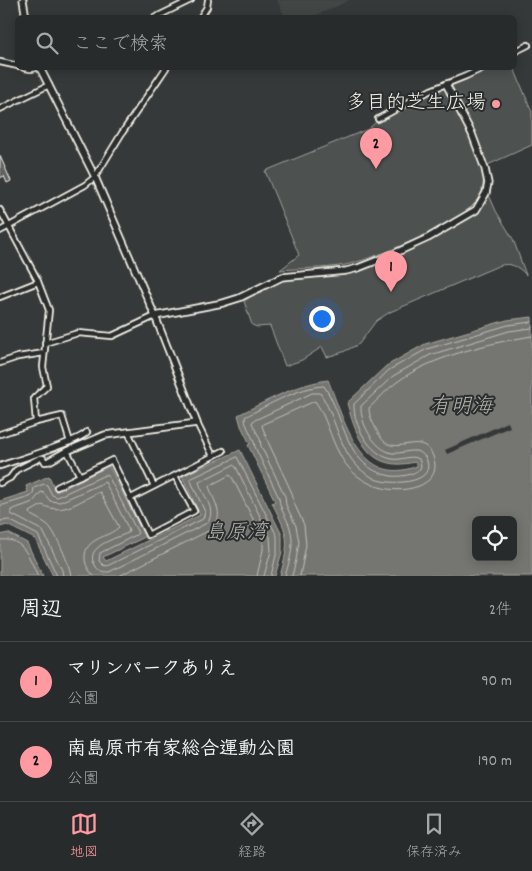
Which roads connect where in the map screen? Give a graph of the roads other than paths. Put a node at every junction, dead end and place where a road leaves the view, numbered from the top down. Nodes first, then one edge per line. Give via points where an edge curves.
1 (23, 0) edge
2 (191, 0) edge
3 (208, 0) edge
4 (26, 15) edge
5 (160, 15) edge
6 (202, 15) edge
7 (528, 45) dead end
8 (517, 50) edge
9 (0, 62) edge
10 (15, 65) edge
11 (41, 70) edge
12 (165, 70) edge
13 (478, 70) edge
14 (446, 84) junction
15 (49, 85) junction
16 (0, 109) edge
17 (378, 119) dead end
18 (95, 177) junction
19 (0, 210) edge
20 (9, 227) junction
21 (0, 231) edge
22 (38, 282) junction
23 (0, 297) edge
24 (154, 316) junction
25 (45, 343) junction
26 (44, 353) junction
27 (0, 362) edge
28 (36, 422) junction
29 (197, 423) junction
30 (87, 432) dead end
31 (128, 432) junction
32 (0, 434) edge
33 (70, 442) junction
34 (45, 450) junction
35 (68, 450) junction
36 (224, 451) dead end
37 (213, 456) junction
38 (49, 461) junction
39 (0, 466) edge
40 (80, 476) junction
41 (175, 476) junction
42 (0, 483) edge
43 (154, 486) junction
44 (57, 487) dead end
45 (131, 498) junction

1 - 4 street
2 - 5 street
3 - 6 street
7 - 8 street
9 - 10 street
11 - 15 street
12 - 18 street
13 - 14 street
14 - 17 street
14 - 24 street via 486,169 486,193 476,210 428,238 358,268 282,277 223,303
15 - 16 street
15 - 18 street
18 - 20 street
18 - 24 street
19 - 20 street
20 - 21 street
20 - 22 street
22 - 23 street
22 - 25 street via 49,310
24 - 25 street via 112,336 78,333
24 - 29 street
25 - 26 street
26 - 27 street
26 - 28 street via 47,386 34,398
28 - 32 street
28 - 33 street via 62,416
29 - 31 street
29 - 37 street
30 - 33 street
31 - 35 street via 105,435
31 - 43 street
33 - 34 street
34 - 38 street
34 - 39 street
35 - 38 street
35 - 40 street
36 - 37 street
37 - 41 street
38 - 42 street via 40,458 16,470
40 - 44 street
40 - 45 street via 112,460
41 - 43 street
41 - 45 street via 194,512 148,535
43 - 45 street

